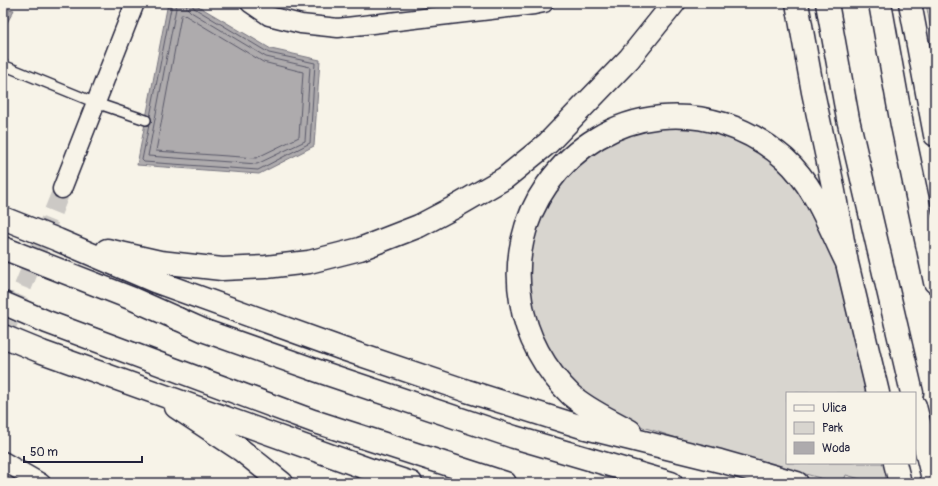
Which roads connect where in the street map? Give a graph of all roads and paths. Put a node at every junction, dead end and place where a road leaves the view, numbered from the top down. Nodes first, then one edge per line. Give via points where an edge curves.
1 (135, 3) edge
2 (250, 3) edge
3 (544, 3) edge
4 (674, 3) edge
5 (797, 3) edge
6 (827, 3) edge
7 (880, 3) edge
8 (910, 3) edge
9 (3, 65) edge
10 (96, 103) junction
11 (146, 120) dead end
12 (935, 135) edge
13 (62, 189) tunnel mouth
14 (3, 218) edge
15 (58, 240) junction
16 (3, 248) edge
17 (846, 263) junction
18 (935, 282) edge
19 (3, 303) edge
20 (3, 336) edge
21 (152, 391) junction
22 (878, 392) edge
23 (912, 392) edge
24 (916, 410) edge
25 (656, 446) junction
26 (3, 461) edge
27 (895, 464) edge
28 (42, 483) edge
29 (282, 483) edge
30 (412, 483) edge
31 (505, 483) edge
32 (671, 483) edge
33 (797, 483) edge
34 (900, 483) edge
35 (934, 483) edge

1 - 10 street
2 - 3 street via 269,16 301,24 338,28
4 - 15 main road via 629,59 548,143 505,178 419,226 367,246 308,262 266,267 222,268 160,262
5 - 17 main road
6 - 23 main road via 848,119
7 - 18 main road via 902,125
8 - 12 main road
9 - 10 lane
10 - 11 lane
10 - 13 street
14 - 15 main road
15 - 25 main road via 154,281 336,346 575,424
16 - 32 main road via 133,299 205,331 321,372 514,437
17 - 22 main road
17 - 25 main road via 813,194 801,176 785,159 740,129 720,122 683,116 639,121 607,132 578,150 565,162 542,191 524,233 518,270 526,325 540,356 572,395 589,408
19 - 31 main road via 47,322 313,420
20 - 21 main road
21 - 29 main road via 241,450
21 - 30 main road
24 - 35 main road
25 - 33 main road
26 - 28 street
27 - 34 main road

